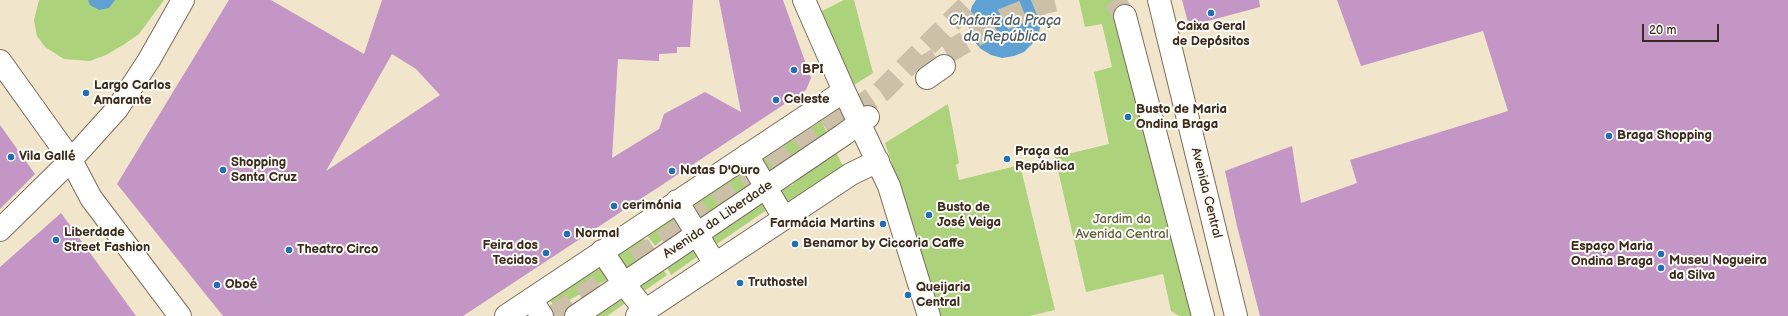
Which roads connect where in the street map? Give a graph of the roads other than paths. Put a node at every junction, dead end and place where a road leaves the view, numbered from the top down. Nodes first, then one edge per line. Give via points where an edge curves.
1 (183, 0) edge
2 (804, 0) edge
3 (1159, 0) edge
4 (1125, 16) tunnel mouth
5 (0, 61) edge
6 (844, 91) junction
7 (864, 120) junction
8 (747, 155) junction
9 (72, 160) junction
10 (878, 161) junction
11 (766, 188) junction
12 (677, 202) junction
13 (784, 218) junction
14 (0, 230) edge
15 (696, 235) junction
16 (602, 251) junction
17 (715, 264) junction
18 (624, 284) junction
19 (537, 308) edge
20 (641, 313) edge
21 (180, 316) edge
22 (506, 316) edge
23 (576, 316) edge
24 (929, 316) edge
25 (1203, 316) edge
26 (1236, 316) edge

1 - 9 street via 117,109
2 - 6 street
3 - 26 street, Avenida Central
4 - 25 street
5 - 9 street
6 - 7 street
6 - 8 street
7 - 10 street
7 - 11 street, Avenida da Liberdade
8 - 11 street
8 - 12 street
9 - 14 street
9 - 21 street via 92,198
10 - 13 street via 851,174
10 - 24 street via 889,186
11 - 13 street
11 - 15 street, Avenida da Liberdade
12 - 15 street
12 - 16 street
13 - 17 street
15 - 17 street
15 - 18 street, Avenida da Liberdade
16 - 18 street
16 - 19 street
17 - 20 street
18 - 20 street
18 - 23 street, Avenida da Liberdade
19 - 22 street

